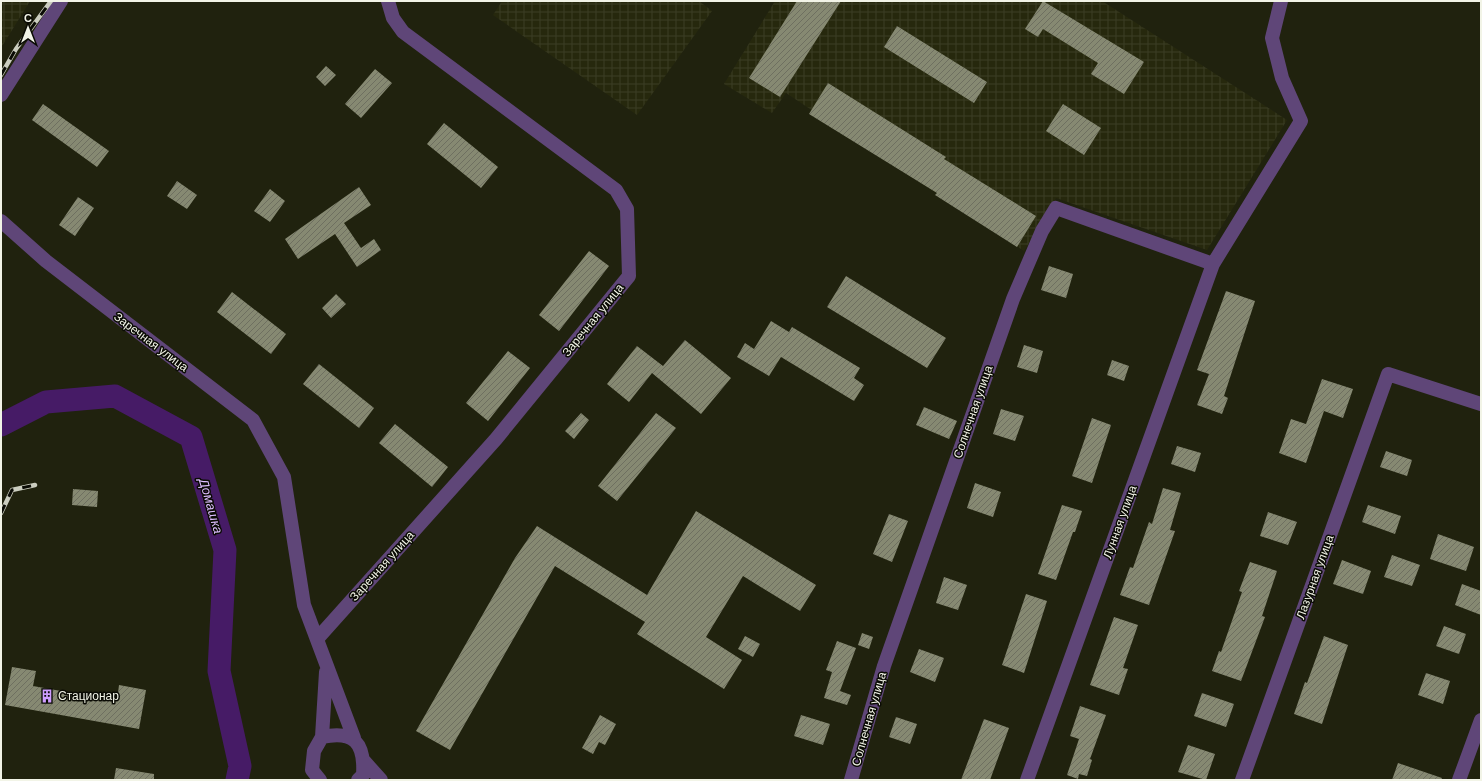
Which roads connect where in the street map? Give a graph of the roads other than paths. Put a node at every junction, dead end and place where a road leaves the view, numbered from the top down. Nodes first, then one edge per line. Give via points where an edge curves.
1 (61, 1) edge
2 (388, 1) edge
3 (1281, 1) edge
4 (1, 94) edge
5 (1, 222) edge
6 (1213, 264) junction
7 (1481, 404) edge
8 (317, 639) junction
9 (327, 666) junction
10 (1481, 720) edge
11 (322, 737) junction
12 (354, 738) junction
13 (364, 761) junction
14 (316, 778) edge
15 (1246, 779) edge
16 (358, 780) edge
17 (381, 780) edge
18 (851, 780) edge
19 (1027, 780) edge
20 (1459, 780) edge

1 - 4 street
2 - 8 street, Заречная улица via 393,18 403,32 616,190 627,210 629,276 496,439
3 - 6 street, Лунная улица via 1272,38 1282,78 1301,121
5 - 8 street, Заречная улица via 46,261 253,420 284,477 304,605
6 - 18 street, Солнечная улица via 1056,208 1042,231 1010,306 884,666
6 - 19 street, Лунная улица
7 - 15 street, Лазурная улица via 1388,374
8 - 9 street, Заречная улица
9 - 11 street
9 - 12 street, Заречная улица
10 - 20 street
11 - 12 street via 336,734
11 - 14 street via 314,751 312,770
12 - 13 street, Заречная улица
13 - 16 street via 363,775
13 - 17 street, Заречная улица

